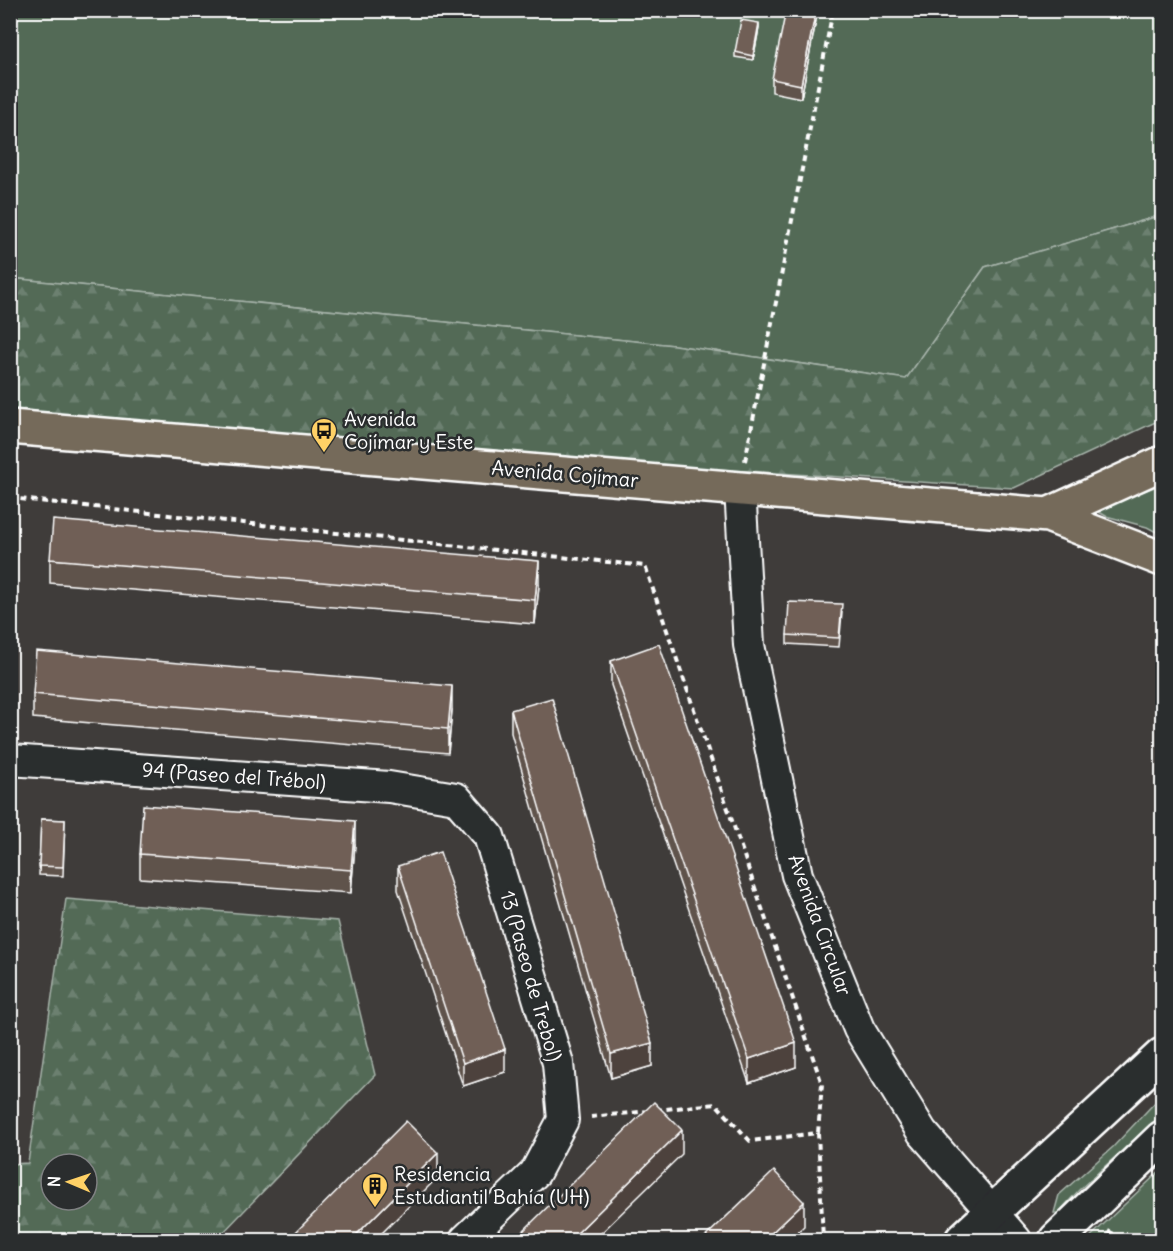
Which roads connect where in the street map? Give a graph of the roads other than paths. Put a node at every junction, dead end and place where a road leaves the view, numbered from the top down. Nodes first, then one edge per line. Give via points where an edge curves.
1 (10, 427) edge
2 (1162, 463) edge
3 (740, 488) junction
4 (1048, 515) junction
5 (1162, 560) edge
6 (10, 760) edge
7 (456, 798) joint
8 (1162, 1055) edge
9 (1162, 1138) edge
10 (991, 1212) junction
11 (465, 1240) edge
12 (962, 1240) edge
13 (1016, 1240) edge
14 (1056, 1240) edge

1 - 3 main road, Avenida Cojímar
2 - 4 main road
3 - 4 main road, Avenida Cojímar
3 - 10 street, Avenida Circular via 749,645 797,875 859,1029 922,1132
4 - 5 main road
6 - 7 street, 94 (Paseo del Trébol) via 389,787
7 - 11 street, 13 (Paseo de Trebol) via 489,836 558,1063 563,1120 536,1173
8 - 10 main road
9 - 14 main road
10 - 12 main road
10 - 13 street, Avenida Circular

